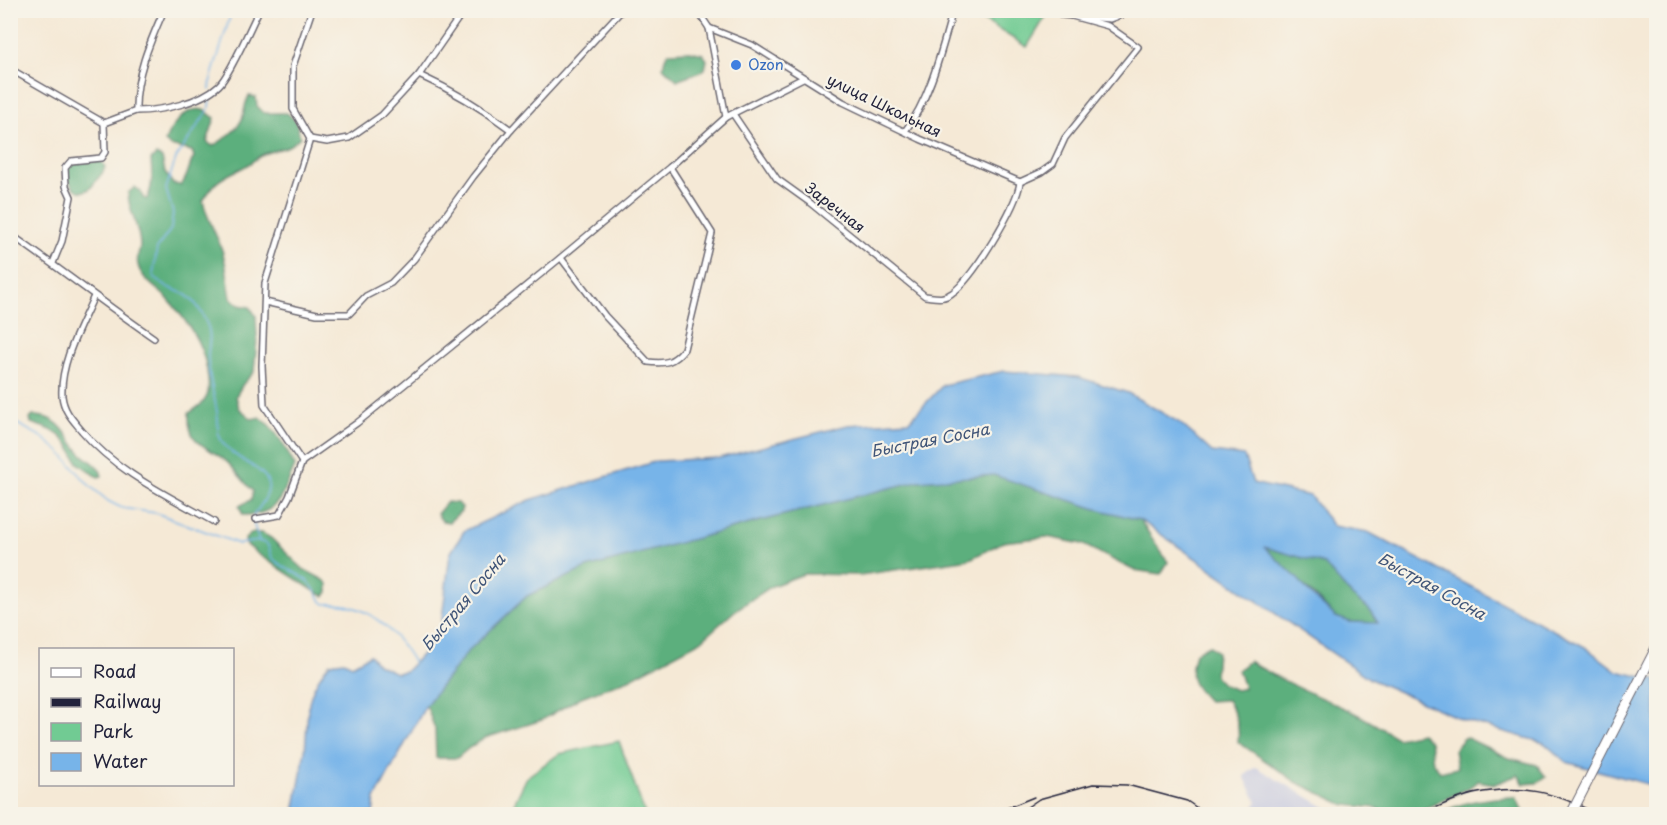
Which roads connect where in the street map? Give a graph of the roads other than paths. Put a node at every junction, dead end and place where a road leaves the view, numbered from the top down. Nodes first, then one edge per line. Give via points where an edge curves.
1 (164, 10) edge
2 (259, 10) edge
3 (312, 10) edge
4 (464, 10) edge
5 (622, 10) edge
6 (697, 10) edge
7 (953, 10) edge
8 (1056, 10) edge
9 (1134, 10) edge
10 (1072, 16) junction
11 (709, 28) junction
12 (10, 69) edge
13 (419, 75) junction
14 (803, 78) junction
15 (135, 111) junction
16 (733, 114) junction
17 (726, 117) junction
18 (104, 123) junction
19 (511, 130) junction
20 (905, 131) junction
21 (310, 139) junction
22 (670, 167) junction
23 (1020, 182) junction
24 (10, 234) edge
25 (561, 258) junction
26 (53, 263) junction
27 (94, 296) junction
28 (265, 302) junction
29 (154, 338) dead end
30 (302, 462) junction
31 (256, 519) dead end
32 (214, 522) dead end
33 (1656, 648) edge
34 (1571, 814) edge

1 - 15 street via 148,47
2 - 15 street via 221,84 180,104
3 - 21 street via 293,66 293,109
4 - 13 street
5 - 19 street
6 - 11 street
7 - 20 street via 930,83 915,119
8 - 10 street
9 - 10 street via 1110,19
10 - 23 street via 1108,26 1138,47 1065,138 1053,164
11 - 14 street, улица Школьная via 752,45
11 - 17 street
12 - 18 street
13 - 19 street via 443,85
13 - 21 street via 382,115 349,138 327,142
14 - 16 street
14 - 20 street, улица Школьная
15 - 18 street
16 - 17 street
16 - 23 street, Заречная via 777,179 925,296 943,298 954,293 1010,213
17 - 22 street
18 - 26 street via 105,152 101,158 71,161 65,168 71,197
19 - 28 street via 414,259 391,283 366,296 349,314 317,314
20 - 23 street, улица Школьная
21 - 28 street via 266,283
22 - 25 street
22 - 25 street via 712,233 684,349 676,360 664,364 648,362 605,316
24 - 26 street
25 - 30 street via 357,423
26 - 27 street
27 - 29 street
27 - 32 street via 65,369 65,411 113,463
28 - 30 street via 264,405
30 - 31 street via 279,515
33 - 34 highway, bridge

